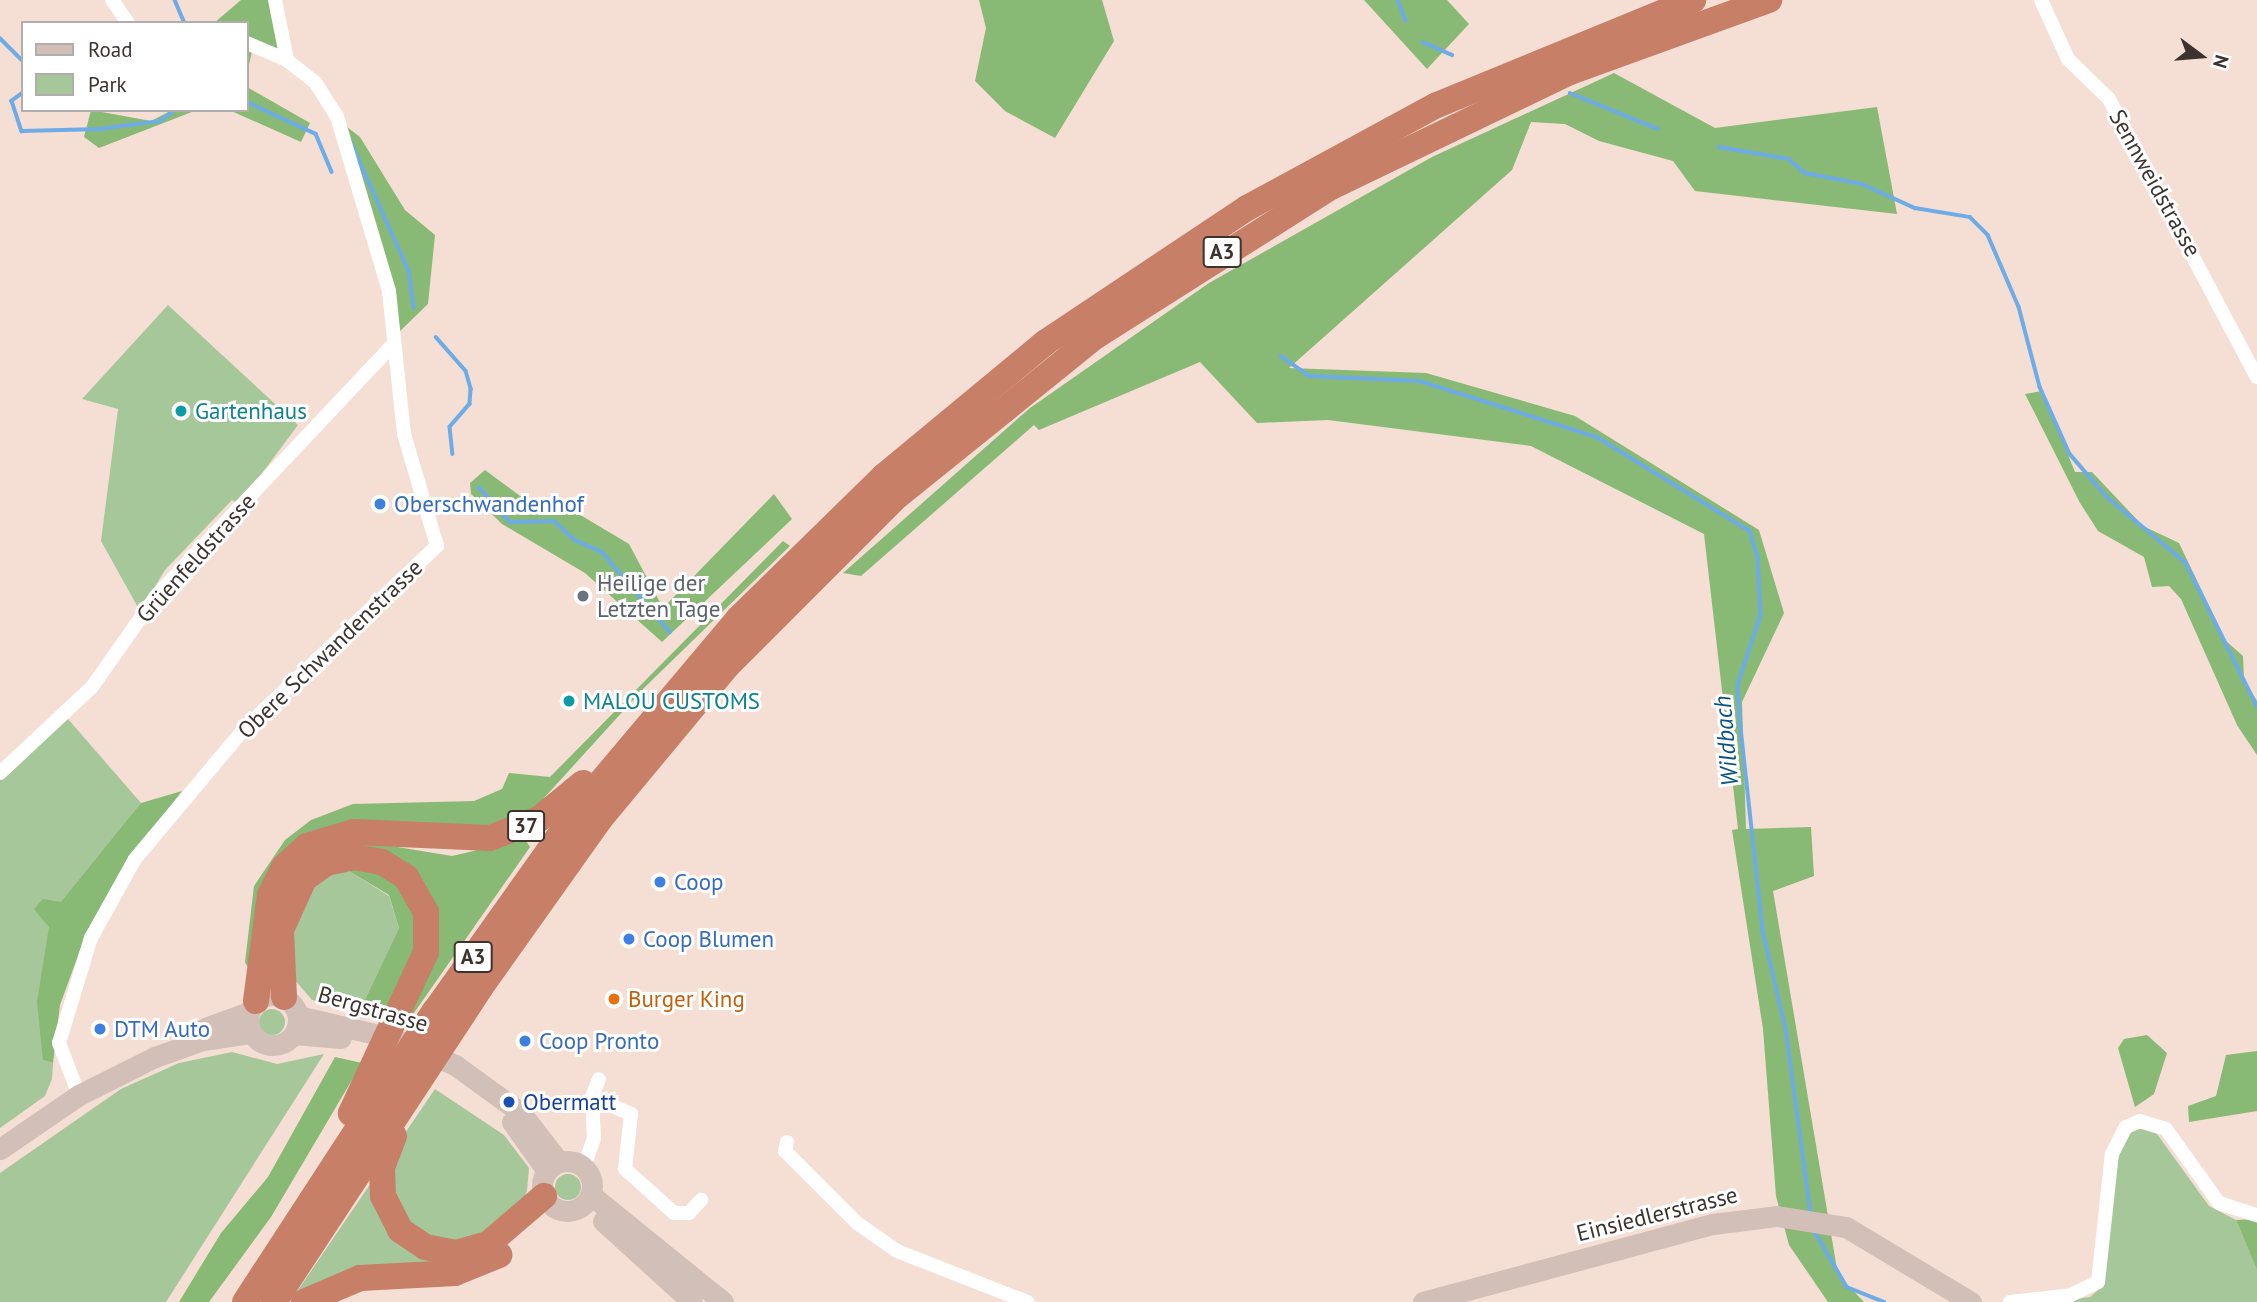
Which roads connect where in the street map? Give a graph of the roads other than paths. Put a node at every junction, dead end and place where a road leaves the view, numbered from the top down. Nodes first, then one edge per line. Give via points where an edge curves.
1 (112, 0) edge
2 (275, 0) edge
3 (1693, 0) edge
4 (1769, 0) edge
5 (2041, 0) edge
6 (127, 21) edge
7 (248, 43) edge
8 (287, 60) junction
9 (394, 343) junction
10 (2257, 377) edge
11 (673, 692) junction
12 (0, 772) edge
13 (252, 1015) junction
14 (292, 1016) junction
15 (599, 1079) dead end
16 (415, 1085) junction
17 (79, 1095) junction
18 (592, 1097) junction
19 (787, 1142) dead end
20 (0, 1149) edge
21 (584, 1167) junction
22 (563, 1190) junction
23 (701, 1200) dead end
24 (2257, 1215) edge
25 (290, 1234) junction
26 (245, 1302) edge
27 (274, 1302) edge
28 (304, 1302) edge
29 (692, 1302) edge
30 (723, 1302) edge
31 (1027, 1302) edge
32 (1423, 1302) edge
33 (1971, 1302) edge
34 (2010, 1302) edge

1 - 6 street
2 - 8 street
3 - 11 highway, A3 via 1437,105 1334,159 1151,268 1037,349 904,458 797,558
4 - 16 highway, A3 via 1570,72 1342,181 1177,279 989,418 832,557 699,699 560,873
5 - 10 street, Sennweidstrasse via 2068,59 2109,99
7 - 8 street, Obere Schwandenstrasse
8 - 9 street, Obere Schwandenstrasse via 316,83 337,117 389,291
9 - 12 street, Grüenfeldstrasse via 156,596 83,697
9 - 17 street, Obere Schwandenstrasse via 404,434 437,546 244,729 135,859 90,938 59,1044
11 - 13 highway, 37 via 570,796 523,828 470,841 347,833 301,851 268,902
11 - 25 highway, A3 via 548,849
13 - 14 main road, Bergstrasse
13 - 14 main road, Bergstrasse via 276,1045
13 - 17 main road, Bergstrasse
14 - 22 main road, Bergstrasse via 425,1050 528,1120
14 - 25 highway via 281,930 304,879 326,863 354,857 382,862 406,877 426,912 422,965
15 - 18 street
16 - 22 highway via 381,1174 385,1205 406,1235 432,1250 472,1250 503,1235
16 - 27 highway, A3
17 - 20 main road, Bergstrasse
18 - 21 street via 594,1138
18 - 23 street via 631,1114 625,1169 674,1213 689,1213
19 - 31 street via 785,1151 857,1223 897,1251
21 - 22 main road
21 - 22 main road
22 - 28 highway via 473,1268 369,1276
22 - 29 main road, Bergstrasse
22 - 30 main road, Bergstrasse
24 - 34 street via 2219,1203 2166,1129 2140,1121 2126,1127 2112,1154 2098,1282 2071,1295
25 - 26 highway, A3
32 - 33 main road, Einsiedlerstrasse via 1713,1224 1810,1219 1873,1240

